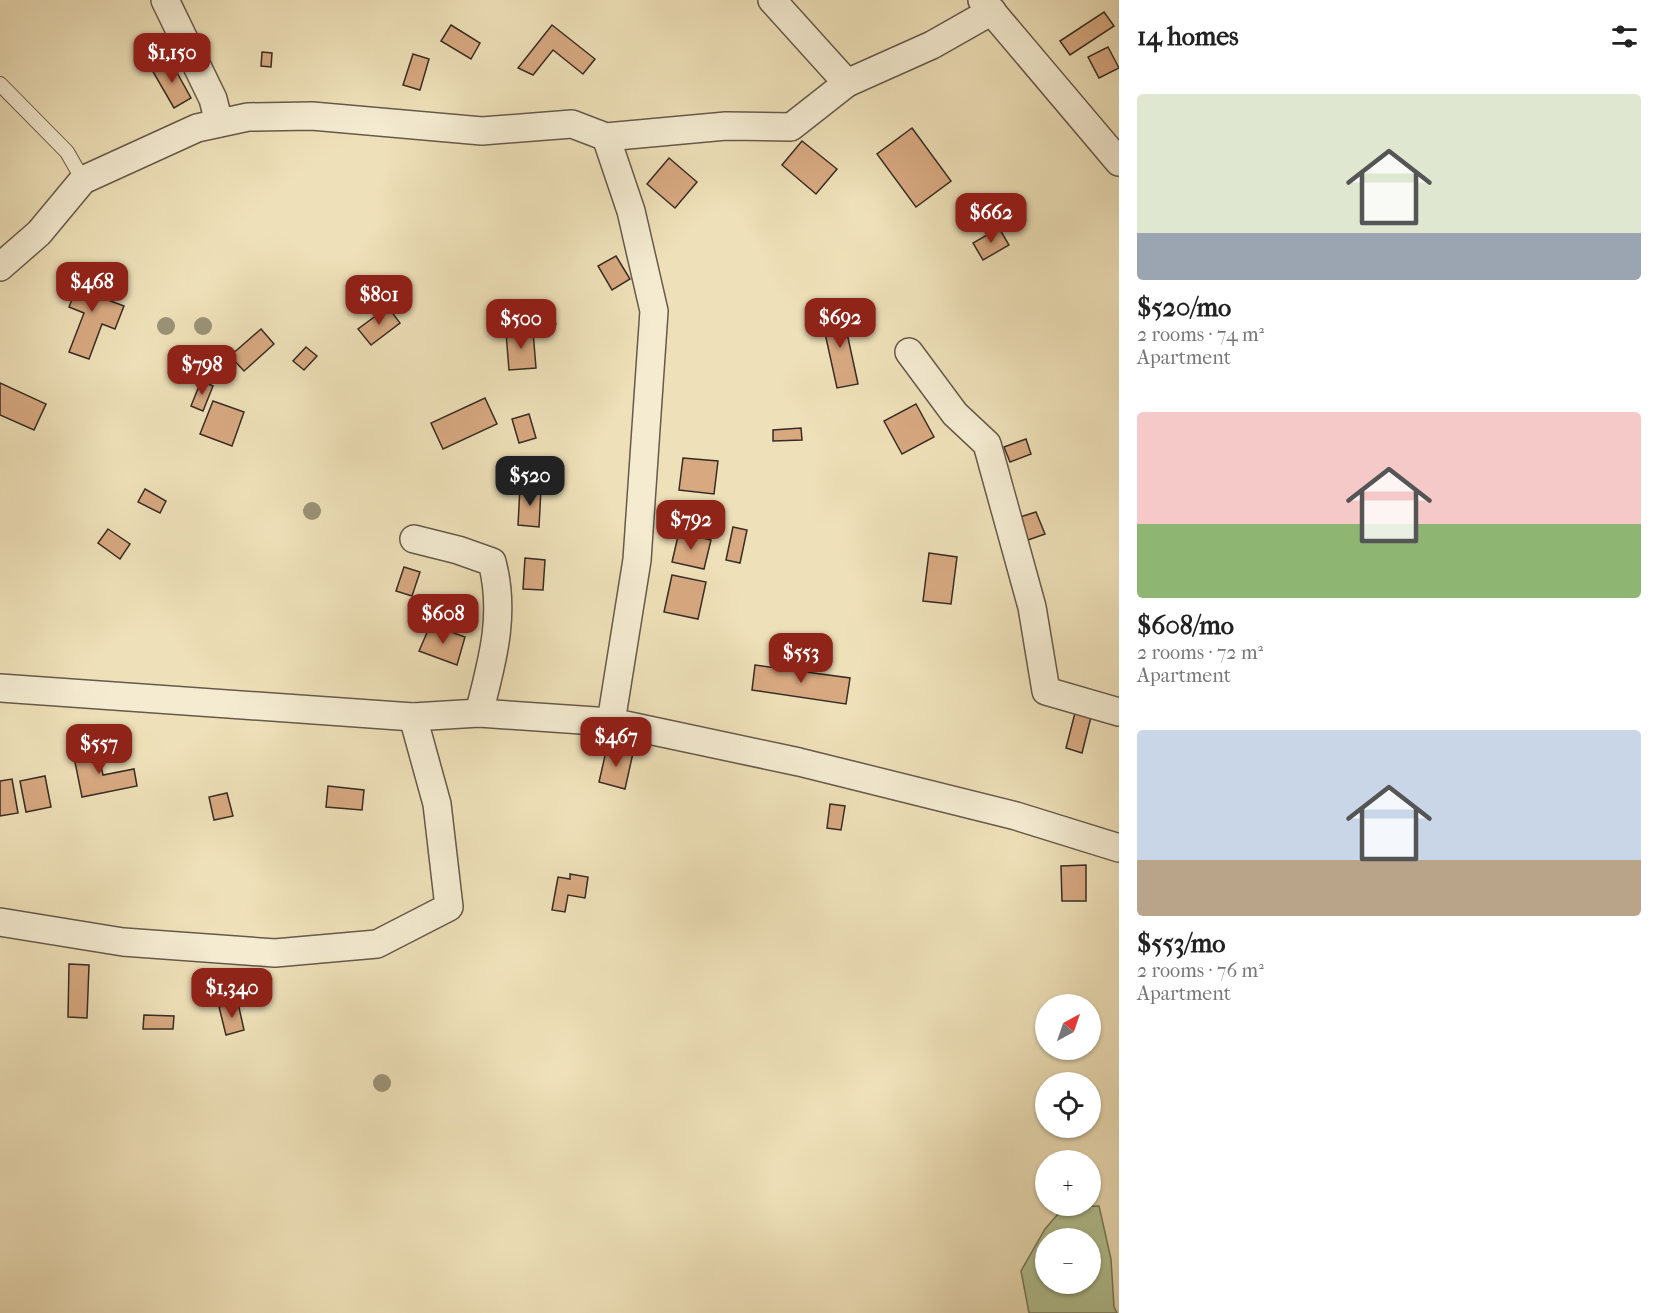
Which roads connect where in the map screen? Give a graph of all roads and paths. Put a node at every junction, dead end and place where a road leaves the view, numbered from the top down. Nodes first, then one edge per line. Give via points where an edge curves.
1 (165, 0) edge
2 (772, 0) edge
3 (987, 6) edge
4 (847, 82) junction
5 (0, 84) edge
6 (219, 123) junction
7 (606, 137) junction
8 (1119, 162) edge
9 (83, 180) junction
10 (0, 267) edge
11 (909, 352) dead end
12 (414, 539) dead end
13 (0, 688) edge
14 (1119, 712) edge
15 (479, 713) junction
16 (413, 717) junction
17 (611, 722) junction
18 (1119, 848) edge
19 (0, 922) edge

1 - 6 street via 213,99
2 - 4 street
3 - 4 street via 932,45
3 - 8 street
4 - 7 street via 791,127 726,126
5 - 9 lane via 67,152
6 - 7 street via 248,117 312,116 482,130 572,124
6 - 9 street via 197,128
7 - 17 street via 631,211 654,311 637,560
9 - 10 street via 39,232
11 - 14 street via 955,414 987,444 1032,607 1046,691
12 - 15 street via 492,562 498,586 496,645
13 - 16 street
15 - 16 street
15 - 17 street
16 - 19 street via 437,804 448,907 377,944 275,953 123,942
17 - 18 street via 810,764 1016,816

